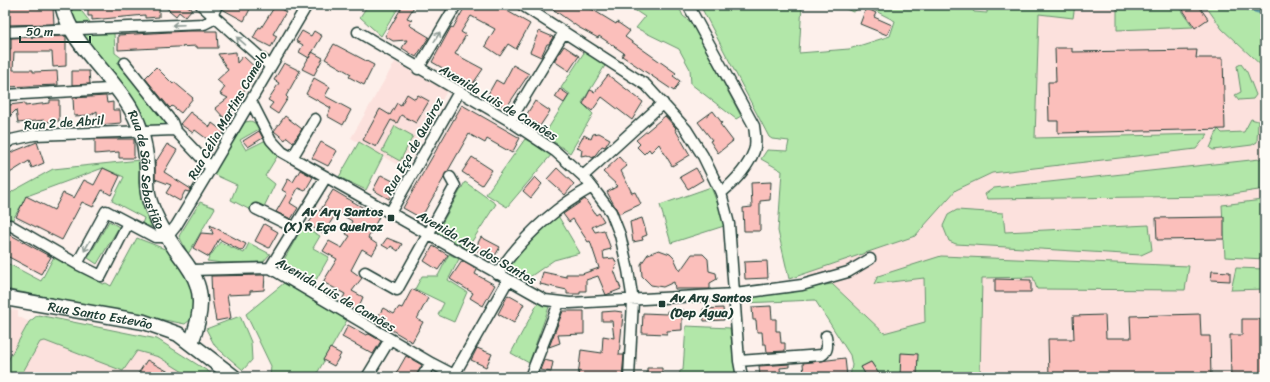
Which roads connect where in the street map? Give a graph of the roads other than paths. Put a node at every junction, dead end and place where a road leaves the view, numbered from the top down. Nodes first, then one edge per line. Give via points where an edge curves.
1 (62, 5) edge
2 (201, 5) edge
3 (217, 5) edge
4 (307, 5) edge
5 (456, 5) edge
6 (522, 5) edge
7 (688, 5) edge
8 (212, 15) junction
9 (71, 28) junction
10 (5, 32) edge
11 (358, 32) dead end
12 (564, 32) junction
13 (125, 63) dead end
14 (270, 66) junction
15 (418, 69) junction
16 (114, 83) junction
17 (459, 92) junction
18 (5, 95) edge
19 (251, 101) junction
20 (664, 103) junction
21 (315, 119) dead end
22 (510, 122) junction
23 (140, 130) junction
24 (175, 130) junction
25 (5, 144) edge
26 (292, 158) junction
27 (212, 168) junction
28 (584, 176) junction
29 (326, 177) junction
30 (450, 177) dead end
31 (592, 187) junction
32 (721, 193) junction
33 (256, 209) dead end
34 (390, 213) junction
35 (128, 223) junction
36 (10, 225) dead end
37 (294, 228) junction
38 (429, 234) junction
39 (167, 237) junction
40 (870, 259) dead end
41 (77, 264) junction
42 (270, 268) junction
43 (191, 270) junction
44 (365, 272) dead end
45 (497, 274) junction
46 (508, 280) junction
47 (735, 294) junction
48 (5, 298) edge
49 (632, 301) junction
50 (559, 303) junction
51 (826, 336) dead end
52 (390, 339) junction
53 (191, 343) junction
54 (739, 361) junction
55 (431, 363) junction
56 (456, 376) edge
57 (234, 377) edge
58 (367, 377) edge
59 (422, 377) edge
60 (530, 377) edge
61 (629, 377) edge
62 (742, 377) edge

1 - 9 street, Rua de São Sebastião
2 - 8 street
3 - 8 street
4 - 14 street, Rua Célia Martins Camelo
15 -> 5 street
6 - 12 street
7 - 32 street via 754,126 754,151 735,181
8 -> 9 street via 210,21 204,24
14 -> 8 street
9 - 10 street
9 - 16 street, Rua de São Sebastião via 85,50
11 - 15 street, Avenida Luis de Camões
12 - 20 street via 646,85
12 - 22 street
13 - 24 street via 172,122
14 - 19 street, Rua Célia Martins Camelo
15 - 17 street, Avenida Luis de Camões
16 - 18 street via 109,89
16 - 23 street, Rua de São Sebastião via 133,111
17 - 22 street, Avenida Luis de Camões
17 - 34 street, Rua Eça de Queiroz
19 - 26 street, Avenida Ary dos Santos via 271,140
19 - 27 street, Rua Célia Martins Camelo
20 - 28 street
20 - 32 street via 686,129
21 - 26 street
22 - 28 street, Avenida Luis de Camões via 555,151
23 - 24 street, Rua 2 de Abril
23 - 25 street, Rua 2 de Abril via 34,135 11,140
23 - 39 street, Rua de São Sebastião via 145,147 148,195 156,218
24 - 27 street
26 - 29 street, Avenida Ary dos Santos
27 - 39 street, Rua Célia Martins Camelo
28 - 31 street, Avenida Luis de Camões
29 - 34 street, Avenida Ary dos Santos
29 - 37 street
30 - 38 street via 455,186
31 - 45 street via 568,200 528,236
31 - 49 street, Avenida Luis de Camões via 611,212 620,235
32 - 47 street via 729,224
33 - 37 street
34 - 38 street, Avenida Ary dos Santos
35 - 39 street via 155,237
35 -> 41 street via 106,212
35 - 41 street via 101,276
36 - 41 street
37 - 42 street
38 - 44 street via 397,290
38 - 45 street, Avenida Ary dos Santos
39 - 43 street, Rua de São Sebastião
40 - 47 street, Avenida Ary dos Santos via 848,272 802,285
42 - 43 street, Avenida Luís de Camões
42 - 52 street, Avenida Luís de Camões
43 - 53 street, Rua de São Sebastião via 198,284 200,300 199,322
45 - 46 street, Avenida Ary dos Santos
46 - 50 street, Avenida Ary dos Santos via 545,300
46 - 56 street
47 - 49 street, Avenida Ary dos Santos
47 - 54 street
48 - 53 street, Rua Santo Estevão via 144,322 178,334
49 - 50 street, Avenida Ary dos Santos
49 - 61 street, Avenida Luis de Camões
50 - 60 street
51 - 54 street via 828,347 822,355
52 - 55 street, Avenida Luís de Camões
52 - 58 street
53 - 57 street, Rua Santo Estevão
54 - 62 street
55 - 56 street, Avenida Luís de Camões
55 - 59 street

